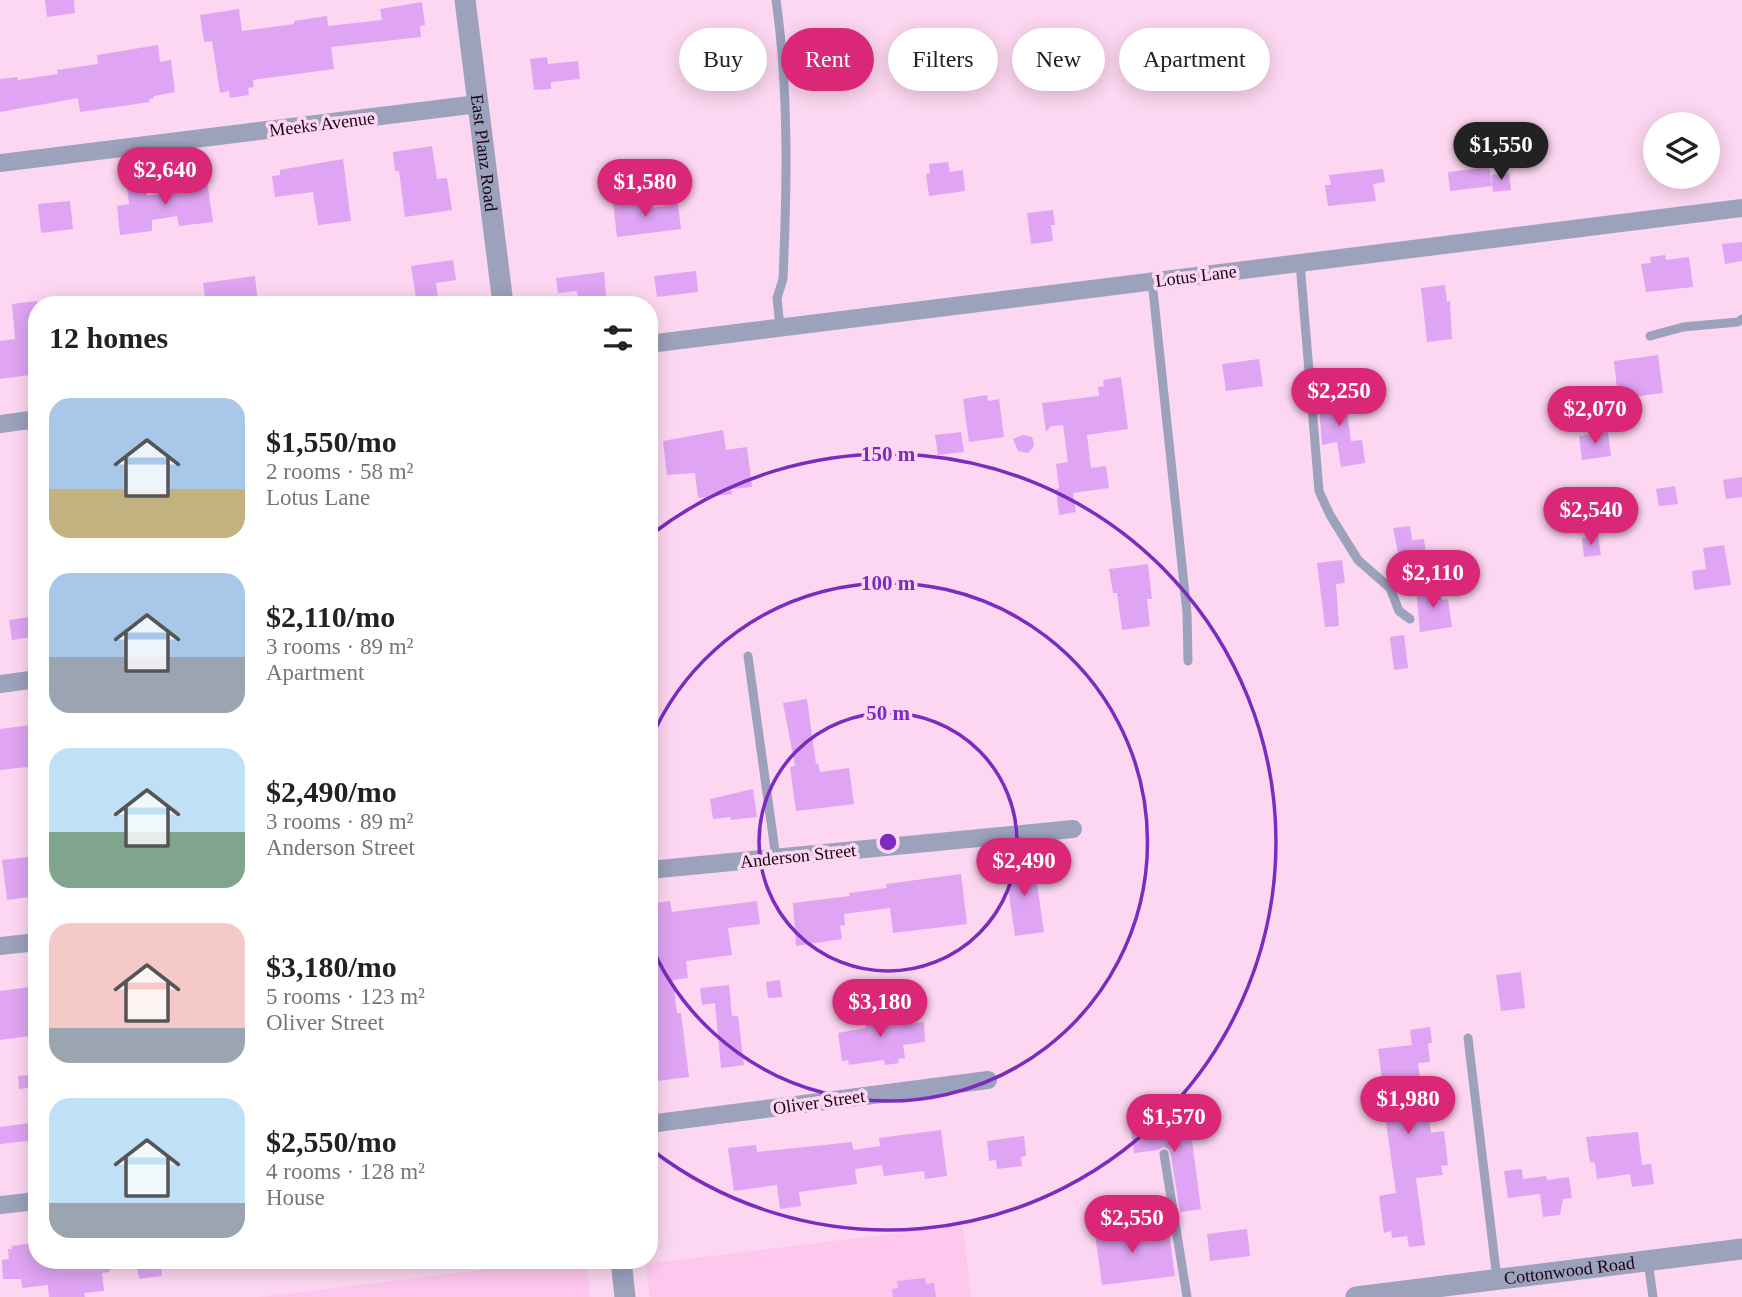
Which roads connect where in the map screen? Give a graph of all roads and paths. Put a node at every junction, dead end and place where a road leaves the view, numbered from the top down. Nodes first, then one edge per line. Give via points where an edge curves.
1 (465, 0) edge
2 (776, 0) edge
3 (478, 104) junction
4 (0, 163) edge
5 (1742, 208) edge
6 (1300, 263) junction
7 (1152, 282) junction
8 (502, 296) edge
9 (1742, 319) edge
10 (780, 327) junction
11 (1650, 336) dead end
12 (658, 343) edge
13 (28, 420) edge
14 (0, 424) edge
15 (1410, 619) dead end
16 (748, 656) dead end
17 (1188, 661) dead end
18 (28, 681) edge
19 (0, 684) edge
20 (1073, 829) dead end
21 (776, 858) junction
22 (658, 869) edge
23 (28, 943) edge
24 (0, 946) edge
25 (1468, 1038) dead end
26 (988, 1080) dead end
27 (658, 1124) edge
28 (1164, 1154) dead end
29 (28, 1201) edge
30 (0, 1205) edge
31 (1742, 1249) edge
32 (1648, 1261) junction
33 (622, 1269) edge
34 (1497, 1279) junction
35 (1435, 1292) edge
36 (625, 1297) edge
37 (1187, 1297) edge
38 (1356, 1297) edge
39 (1653, 1297) edge

1 - 3 street, East Planz Road
2 - 10 lane via 785,153 783,278 777,298
3 - 4 street, Meeks Avenue
3 - 8 street, East Planz Road
5 - 6 street, Lotus Lane
6 - 7 street, Lotus Lane
6 - 15 lane via 1319,491 1358,560 1390,588 1399,611
7 - 10 street, Lotus Lane
7 - 17 lane via 1187,613
9 - 11 lane
10 - 12 street, Lotus Lane
13 - 14 street
16 - 21 lane
18 - 19 street
20 - 21 street, Anderson Street
21 - 22 street, Anderson Street
23 - 24 street
25 - 34 lane
26 - 27 street, Oliver Street
28 - 37 lane
29 - 30 street
31 - 32 street, Cottonwood Road
32 - 34 street, Cottonwood Road
32 - 39 lane
33 - 36 street
34 - 35 street, Cottonwood Road
35 - 38 street, Cottonwood Road

